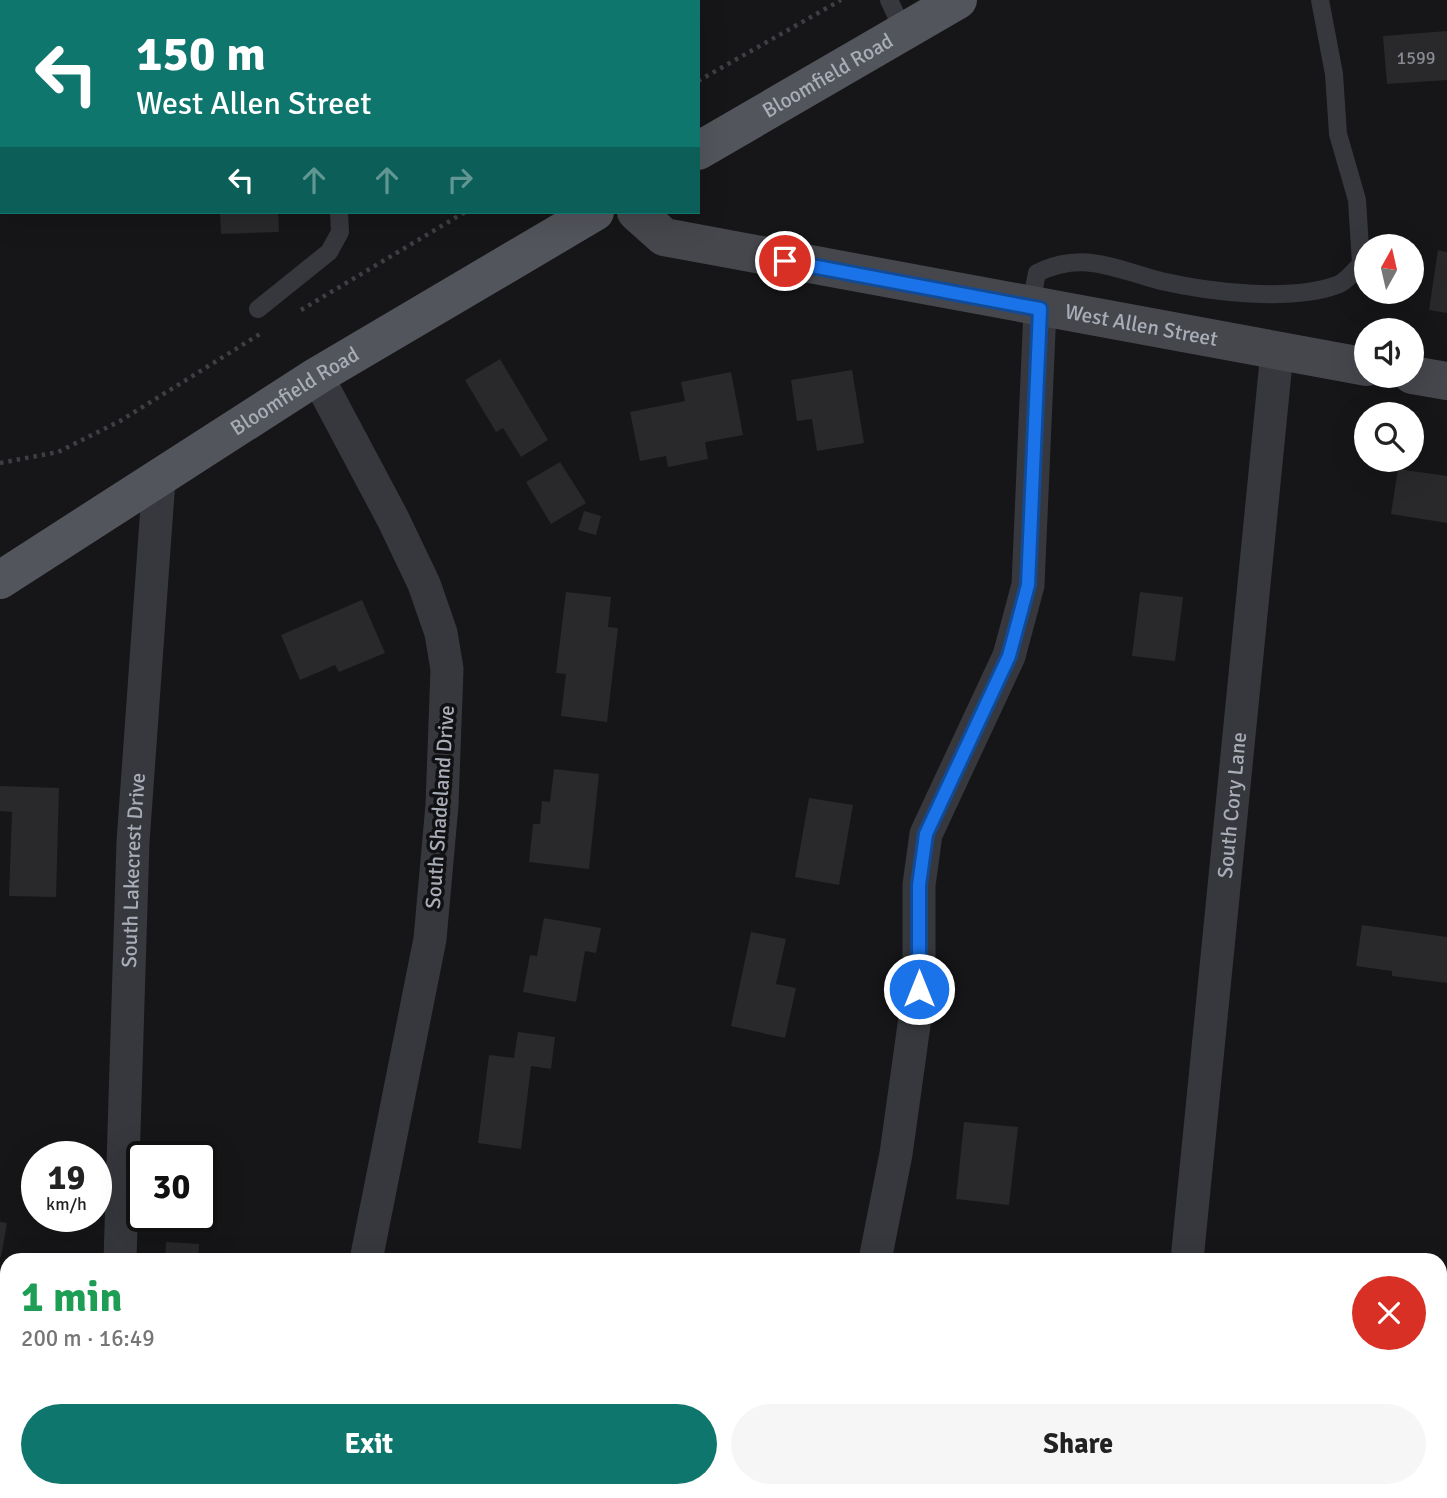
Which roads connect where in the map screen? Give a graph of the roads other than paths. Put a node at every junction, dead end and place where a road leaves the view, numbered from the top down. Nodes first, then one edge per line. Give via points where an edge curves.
1 (958, 0) edge
2 (1320, 0) edge
3 (896, 15) edge
4 (700, 150) edge
5 (339, 214) edge
6 (592, 214) edge
7 (638, 214) edge
8 (258, 309) dead end
9 (1040, 309) junction
10 (1277, 352) junction
11 (1354, 365) edge
12 (317, 376) junction
13 (1424, 377) edge
14 (1447, 381) edge
15 (159, 479) junction
16 (0, 580) edge
17 (120, 1253) edge
18 (367, 1253) edge
19 (876, 1253) edge
20 (1188, 1253) edge

1 - 3 main road, Bloomfield Road
2 - 9 lane via 1334,74 1338,134 1357,200 1361,264 1339,285 1300,293 1197,287 1094,261 1057,263 1037,273 1034,288
3 - 4 main road, Bloomfield Road
5 - 8 lane via 340,232 330,252
6 - 12 main road, Bloomfield Road
7 - 9 street, West Allen Street via 664,237
9 - 10 street, West Allen Street
9 - 19 street via 1028,585 1009,656 926,834 919,885 919,989 896,1154
10 - 11 street, West Allen Street
10 - 20 street, South Cory Lane
12 - 15 main road, Bloomfield Road
12 - 18 street, South Shadeland Drive via 424,584 441,633 447,669 442,805 430,939
13 - 14 street
15 - 16 main road, Bloomfield Road
15 - 17 street, South Lakecrest Drive via 133,842

